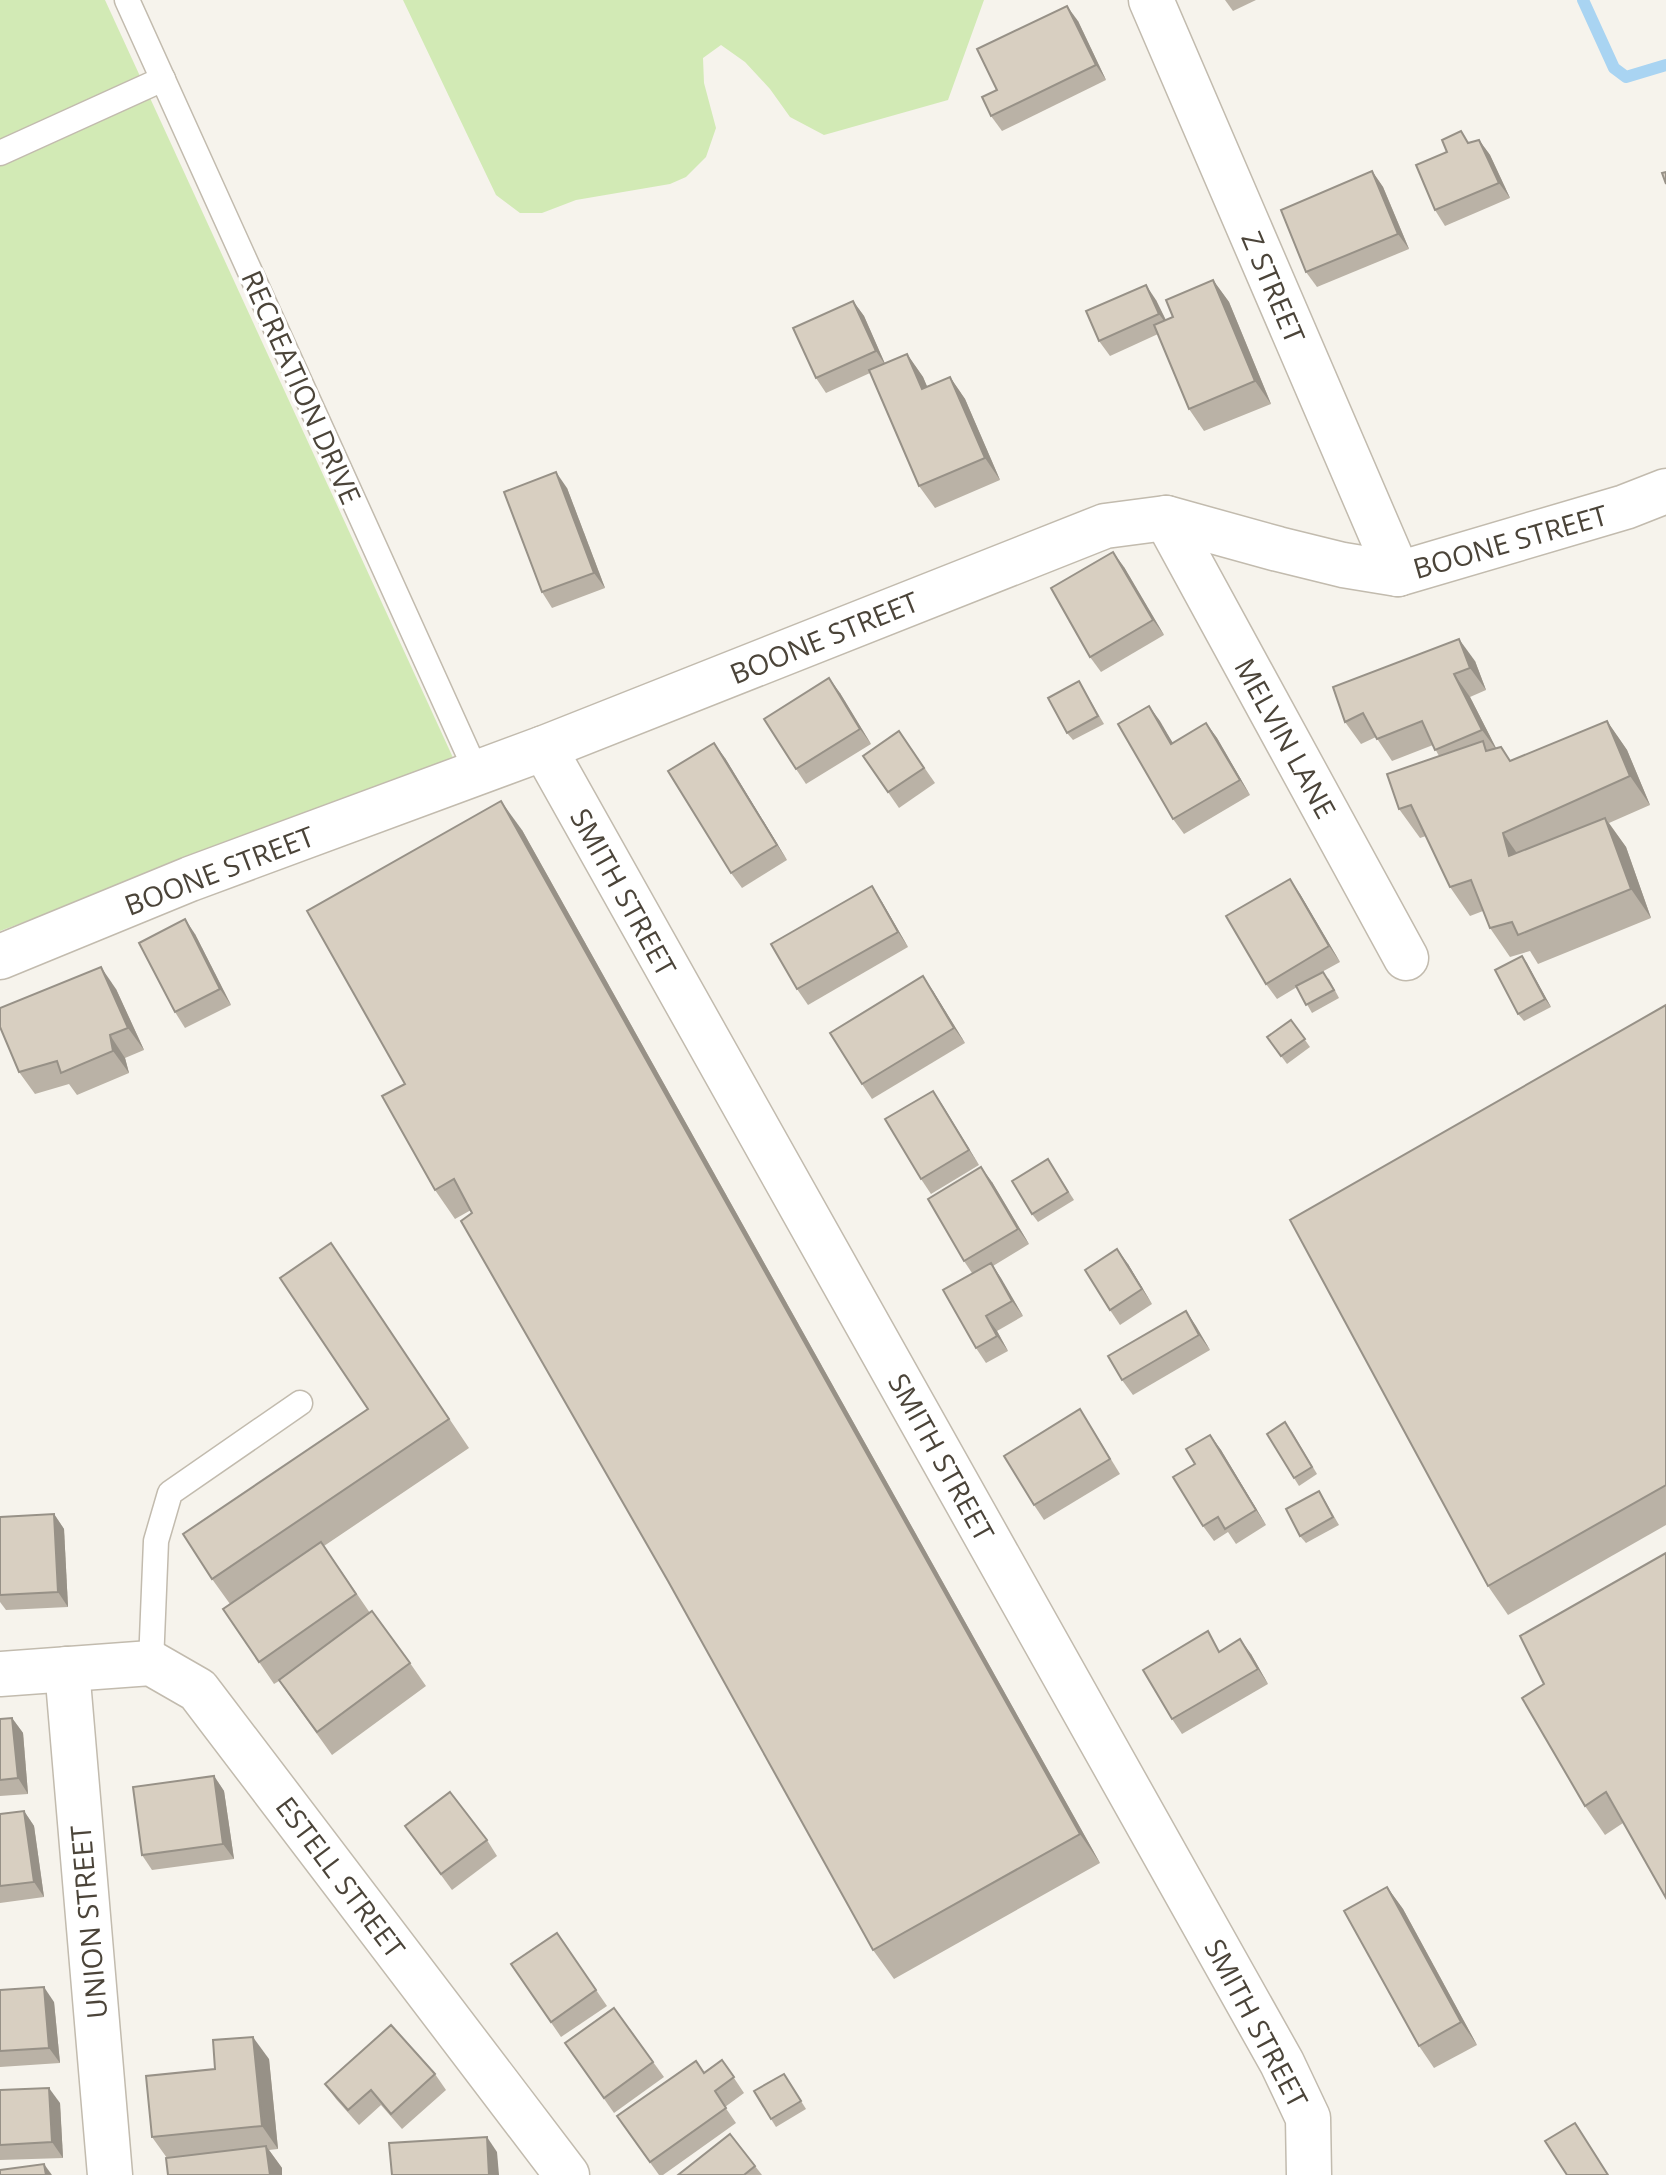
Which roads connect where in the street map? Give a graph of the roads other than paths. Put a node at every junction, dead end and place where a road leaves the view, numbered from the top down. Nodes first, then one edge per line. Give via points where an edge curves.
1 (127, 0) edge
2 (1151, 0) edge
3 (163, 79) junction
4 (0, 153) edge
5 (1666, 491) edge
6 (1166, 518) junction
7 (1398, 574) junction
8 (544, 748) junction
9 (477, 773) junction
10 (0, 957) edge
11 (1406, 958) dead end
12 (300, 1403) dead end
13 (151, 1663) junction
14 (67, 1669) junction
15 (0, 1674) edge
16 (110, 2175) edge
17 (567, 2175) edge
18 (1309, 2175) edge

1 - 3 lane, RECREATION DRIVE
2 - 7 street, Z STREET
3 - 4 lane
3 - 9 lane, RECREATION DRIVE
5 - 7 street, BOONE STREET
6 - 7 street, BOONE STREET
6 - 8 street, BOONE STREET via 1105,526
6 - 11 street, MELVIN LANE
8 - 9 street, BOONE STREET
8 - 18 street, SMITH STREET via 1282,2063 1308,2118
9 - 10 street, BOONE STREET via 190,879
12 - 13 lane via 170,1493 156,1541
13 - 14 street
13 - 17 street, ESTELL STREET via 198,1690
14 - 15 street
14 - 16 street, UNION STREET

